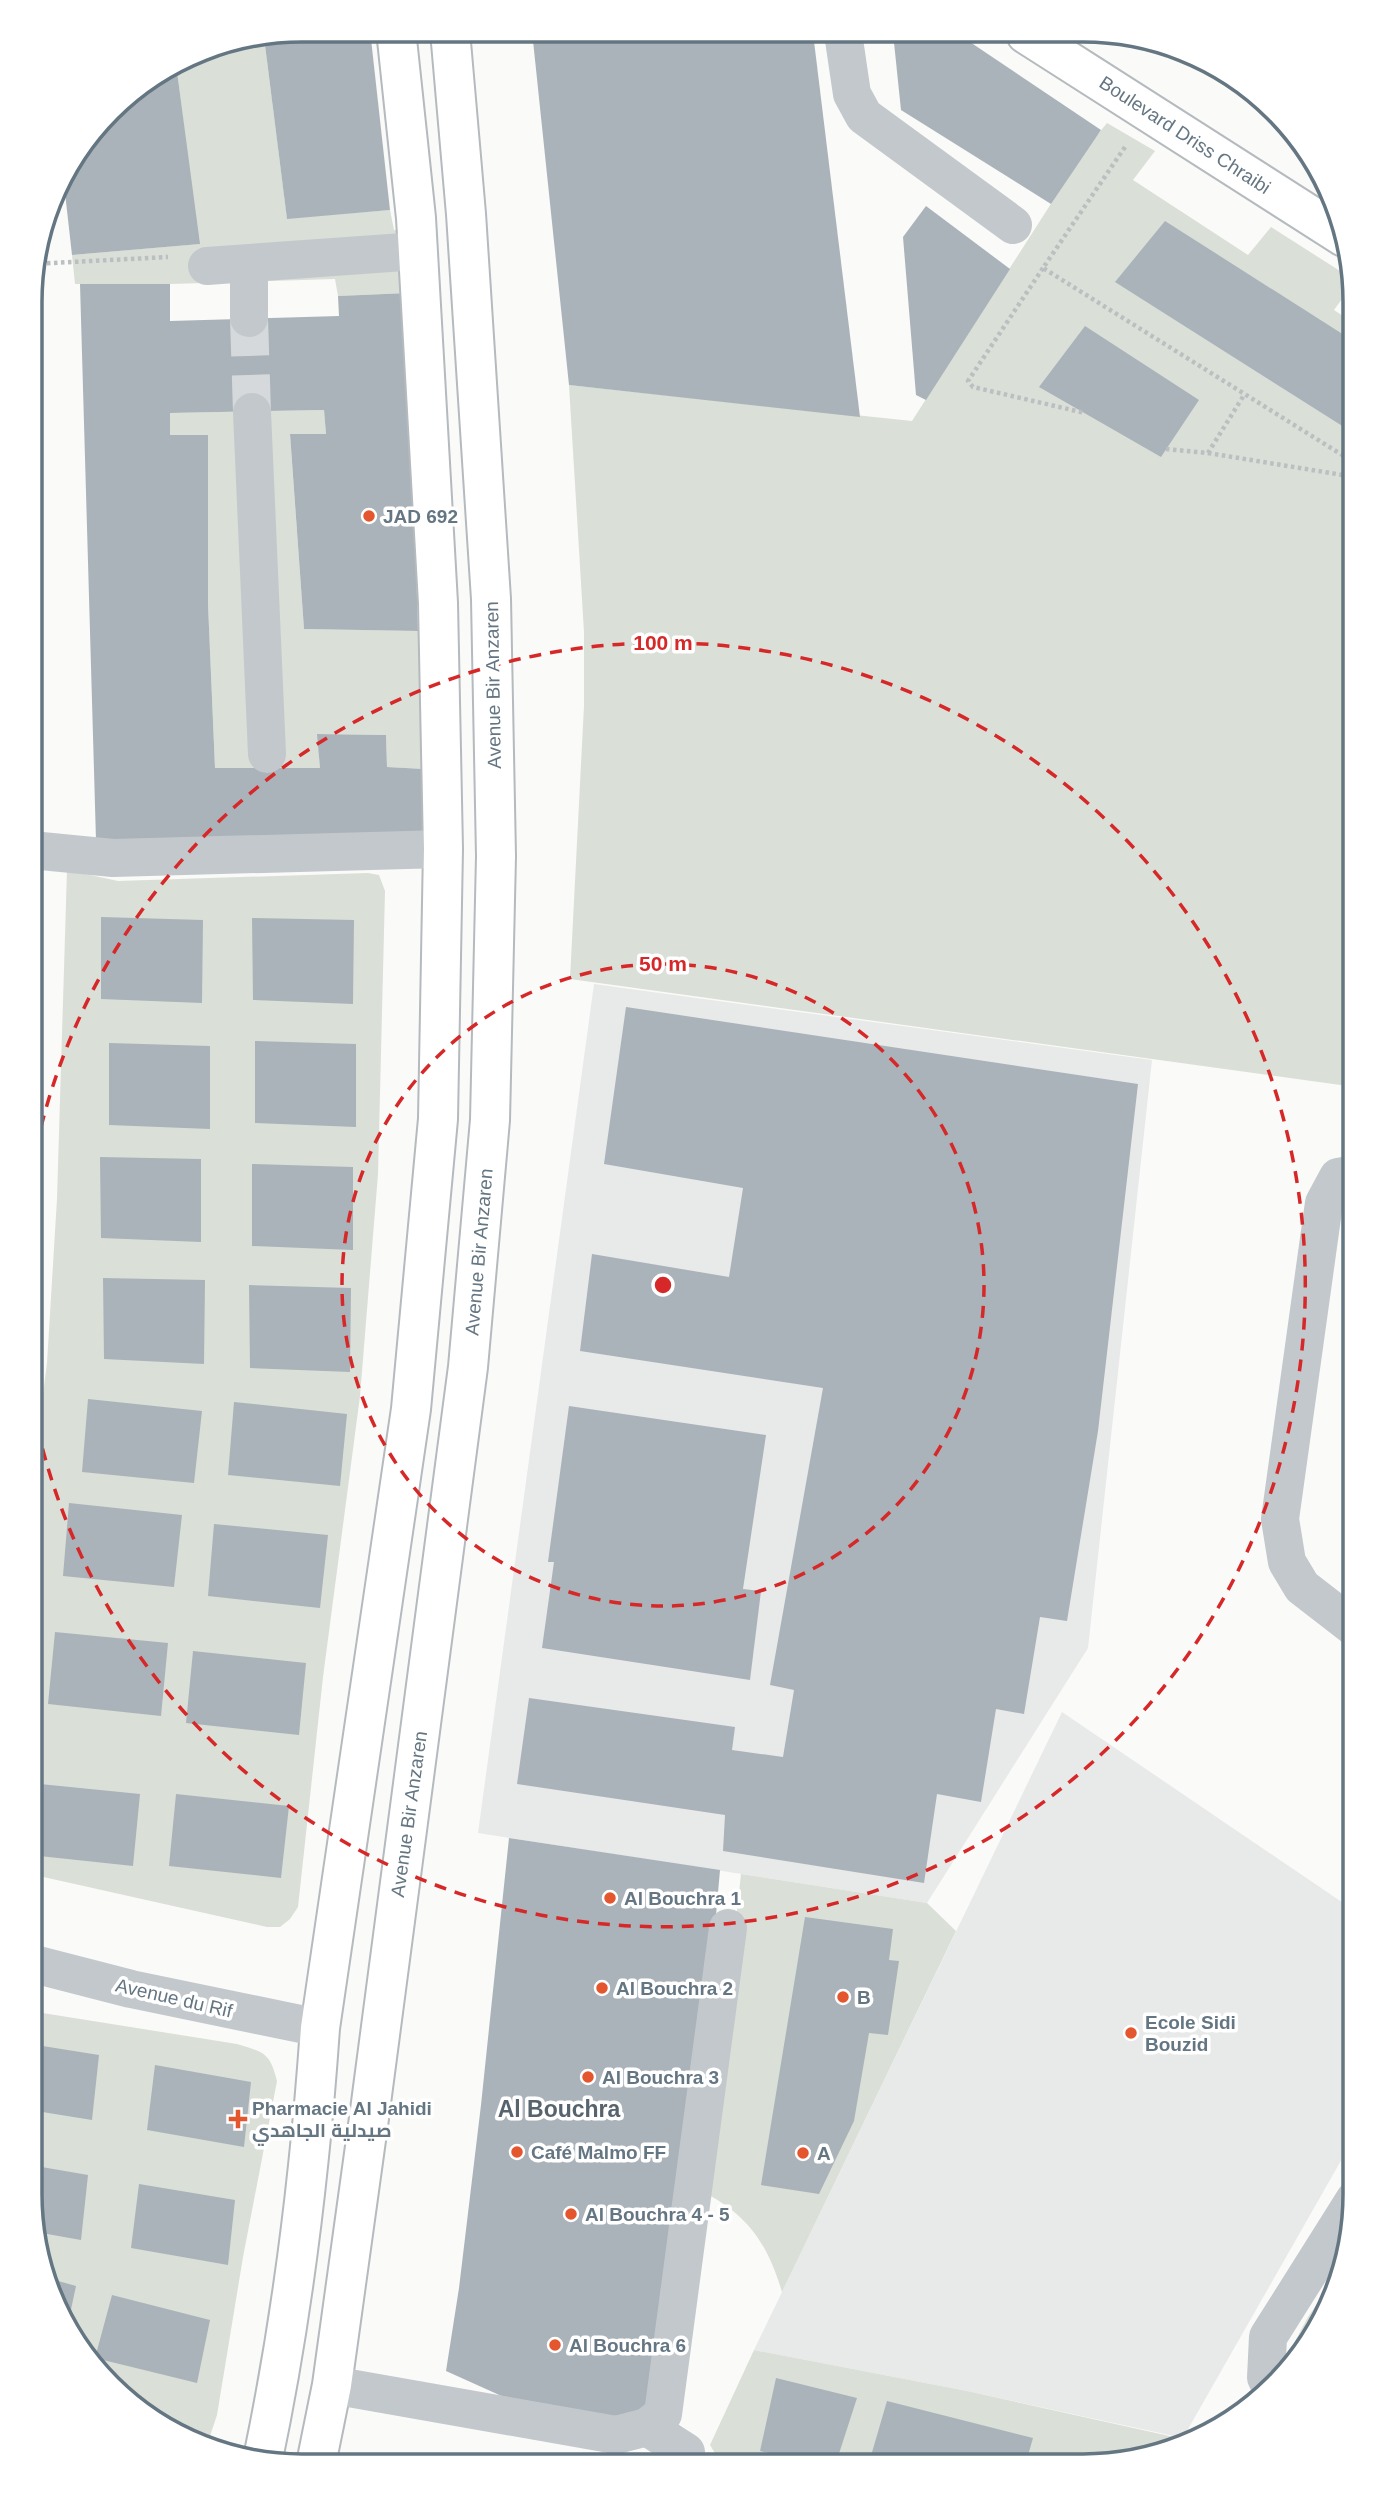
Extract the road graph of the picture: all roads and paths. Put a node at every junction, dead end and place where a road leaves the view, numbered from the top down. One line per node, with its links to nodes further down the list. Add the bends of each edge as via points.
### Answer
1 (398, 42): 8 (main road)
2 (451, 42): 30 (main road, Avenue Bir Anzaren, via 491,600 496,856 490,1120 468,1367)
3 (844, 42): 6 (street, via 852,93 864,116)
4 (1039, 42): 5 (main road, Boulevard Driss Chraibi)
5 (1149, 111): 7 (main road, Boulevard Driss Chraibi); 11 (path)
6 (1013, 225)
7 (1332, 229)
8 (418, 251): 10 (street); 21 (main road, via 438,603)
9 (45, 263): 10 (path, via 214,254)
10 (226, 265): 12 (street)
11 (1043, 268): 13 (path); 15 (path, via 968,381 973,387)
12 (248, 318)
13 (1244, 394): 17 (path); 18 (path)
14 (252, 412): 20 (street)
15 (1085, 413)
16 (1166, 449): 17 (path)
17 (1208, 453): 19 (path)
18 (1343, 456)
19 (1343, 475)
20 (267, 754)
21 (443, 849): 22 (street, via 113,858); 27 (main road, via 438,1119 421,1315)
22 (42, 851)
23 (1343, 1176): 24 (street, via 1338,1177 1324,1203 1280,1519 1287,1562 1302,1587)
24 (1343, 1619)
25 (728, 1928): 31 (street, via 663,2414)
26 (42, 1966): 27 (street, Avenue du Rif)
27 (320, 2028): 32 (main road, via 314,2115 278,2385)
28 (1341, 2221): 29 (street, via 1268,2337)
29 (1266, 2379)
30 (332, 2385): 31 (street, via 616,2435); 34 (main road, Avenue Bir Anzaren)
31 (648, 2427): 33 (street)
32 (264, 2451)
33 (686, 2452)
34 (318, 2454)

